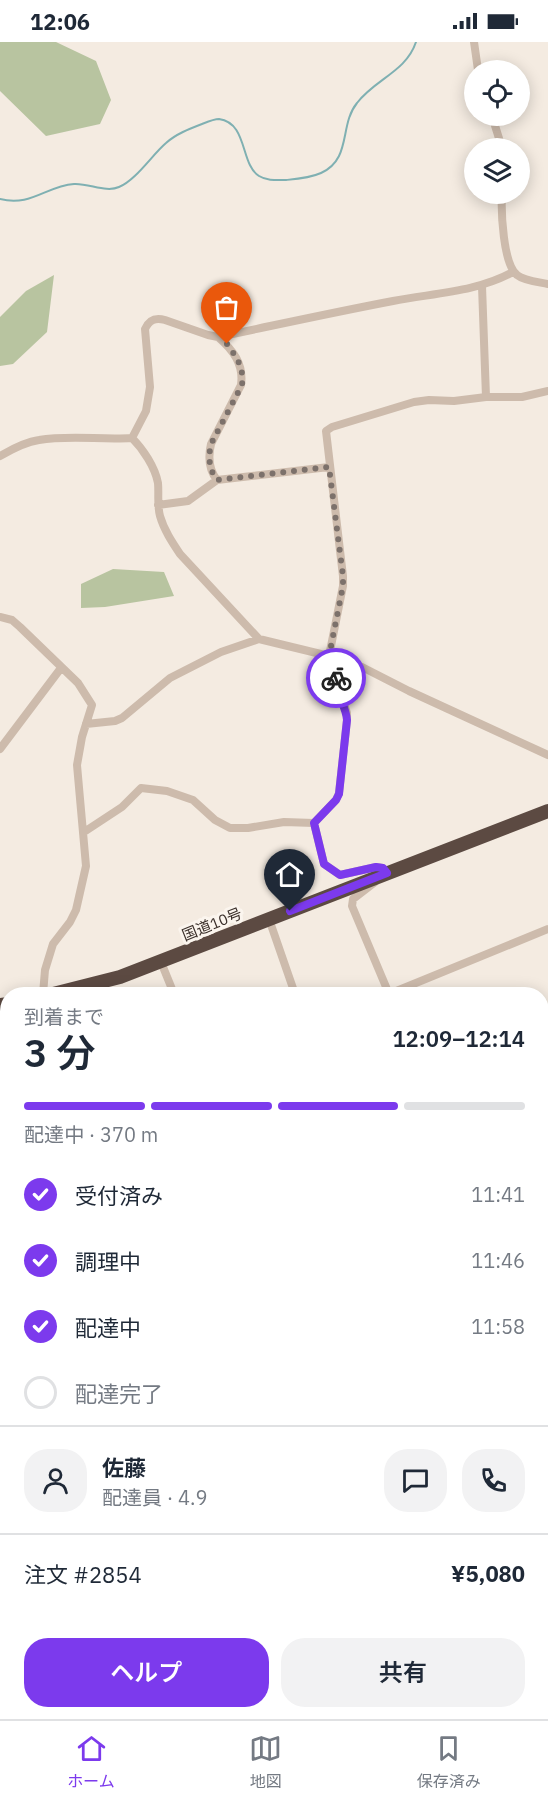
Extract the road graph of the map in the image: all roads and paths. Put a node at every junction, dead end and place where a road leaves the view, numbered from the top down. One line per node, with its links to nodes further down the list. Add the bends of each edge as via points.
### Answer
1 (474, 42): 2 (street)
2 (477, 60)
3 (502, 204): 4 (street, via 503,236)
4 (513, 272): 5 (street, via 523,279); 6 (street)
5 (548, 284)
6 (482, 286): 7 (street); 9 (street)
7 (218, 337): 10 (street, via 158,318 147,324 150,387 146,411); 13 (street, via 242,366 243,377 211,444 211,470)
8 (548, 391): 9 (street, via 522,397)
9 (486, 397): 12 (street, via 414,402 332,427 326,431)
10 (132, 438): 11 (street, via 38,440); 14 (street, via 153,469 158,483)
11 (0, 456)
12 (329, 467): 13 (street); 17 (street, via 343,586)
13 (217, 480): 14 (street, via 188,501)
14 (158, 505): 16 (street, via 164,527 180,554)
15 (0, 617): 19 (street, via 12,620)
16 (259, 639): 17 (street); 20 (street, via 221,652 170,678 122,718)
17 (329, 656): 18 (street)
18 (342, 660): 22 (street); 24 (street, via 336,683 347,713 341,787 336,800)
19 (62, 668): 20 (street, via 91,702); 21 (street)
20 (86, 724): 25 (street, via 77,765)
21 (0, 749)
22 (548, 755)
23 (548, 811): 26 (highway, 国道10号)
24 (314, 823): 25 (street, via 230,828 193,801 167,791 141,788 122,807); 26 (street, via 324,864 340,875 376,867 383,868)
25 (84, 832): 30 (street, via 86,866 76,910 53,944)
26 (382, 875): 27 (highway, 国道10号); 34 (street, via 353,899 352,906)
27 (269, 920): 29 (highway, 国道10号); 33 (street)
28 (548, 929): 35 (street)
29 (160, 962): 31 (highway, 国道10号); 32 (street)
30 (44, 987)
31 (83, 987)
32 (171, 987)
33 (293, 987)
34 (386, 987)
35 (406, 987)

